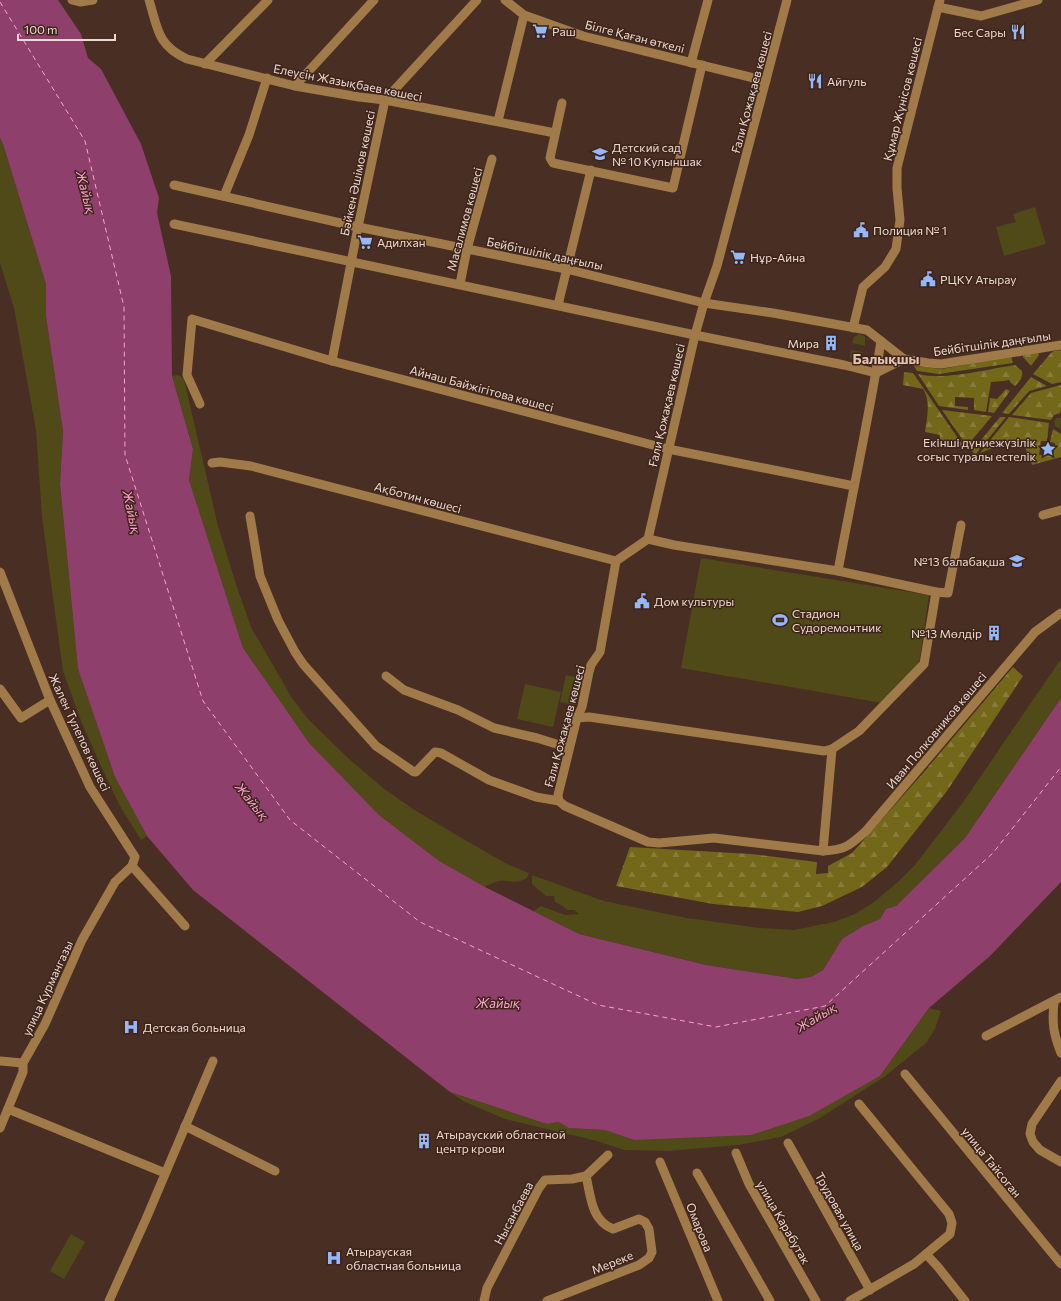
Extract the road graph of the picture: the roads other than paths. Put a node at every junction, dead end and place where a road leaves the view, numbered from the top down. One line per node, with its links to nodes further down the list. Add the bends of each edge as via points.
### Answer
1 (72, 0): 2 (street)
2 (93, 0)
3 (149, 0): 14 (street, Елеусін Жазықбаев көшесі, via 164,43 179,55)
4 (268, 0): 14 (street)
5 (374, 0): 18 (street)
6 (477, 0): 19 (street, Бәйкен Әшімов көшесі)
7 (504, 0): 12 (street, Білге Қаған өткелі)
8 (708, 0): 13 (street)
9 (788, 0): 17 (street, Ғали Қожақаев көшесі)
10 (1038, 0): 11 (street, via 981,16)
11 (939, 4): 35 (street, Құмар Жүнісов көшесі, via 898,168 900,220 896,249 885,267 863,287)
12 (524, 15): 13 (street, Білге Қаған өткелі, via 583,36); 21 (street)
13 (691, 63): 15 (street, Білге Қаған өткелі)
14 (205, 64): 16 (street, Елеусін Жазықбаев көшесі)
15 (702, 65): 17 (street, Білге Қаған өткелі); 24 (street, via 673,188)
16 (266, 78): 18 (street, Елеусін Жазықбаев көшесі); 26 (street, via 249,135)
17 (766, 81): 33 (street, Ғали Қожақаев көшесі, via 717,266)
18 (295, 86): 19 (street, Елеусін Жазықбаев көшесі)
19 (385, 100): 21 (street, Елеусін Жазықбаев көшесі); 28 (street, Бәйкен Әшімов көшесі)
20 (562, 103): 22 (street)
21 (498, 121): 22 (street, Елеусін Жазықбаев көшесі)
22 (555, 133): 24 (street, via 551,161)
23 (492, 159): 29 (street, Масалимов көшесі)
24 (591, 170): 31 (street)
25 (174, 185): 26 (street, Бейбітшілік даңғылы)
26 (224, 196): 28 (street, Бейбітшілік даңғылы)
27 (174, 224): 30 (street)
28 (358, 227): 29 (street, Бейбітшілік даңғылы); 30 (street, Бәйкен Әшімов көшесі)
29 (467, 249): 31 (street, Бейбітшілік даңғылы); 32 (street, Масалимов көшесі)
30 (352, 261): 32 (street); 40 (street, Бәйкен Әшімов көшесі)
31 (566, 269): 33 (street, Бейбітшілік даңғылы); 34 (street)
32 (460, 284): 34 (street)
33 (704, 303): 35 (street, Бейбітшілік даңғылы); 36 (street, Ғали Қожақаев көшесі)
34 (558, 305): 36 (street)
35 (853, 328): 37 (street, Бейбітшілік даңғылы, via 867,330)
36 (695, 334): 41 (street, via 844,364); 43 (street, Ғали Қожақаев көшесі)
37 (881, 341): 39 (street, Бейбітшілік даңғылы); 41 (street)
38 (1061, 345): 39 (street, Бейбітшілік даңғылы, via 941,364)
39 (904, 359): 41 (street)
40 (332, 361): 42 (street, Айнаш Байжігітова көшесі, via 192,319 187,375); 43 (street, Айнаш Байжігітова көшесі)
41 (876, 373): 45 (street)
42 (200, 404)
43 (668, 449): 45 (street, Айнаш Байжігітова көшесі); 50 (street, Ғали Қожақаев көшесі)
44 (212, 463): 51 (street, Ақботин көшесі, via 251,466)
45 (854, 486): 52 (street)
46 (1061, 510): 47 (street)
47 (1043, 515)
48 (250, 516): 62 (street, via 260,576 294,652 376,746 414,772 435,752 441,753 489,780 536,797)
49 (961, 525): 54 (street, via 948,593)
50 (648, 539): 51 (street); 52 (street, via 674,546)
51 (616, 561): 59 (street, Ғали Қожақаев көшесі, via 600,652 591,665 582,707)
52 (838, 571): 54 (street)
53 (0, 572): 58 (street, Жален Тулепов көшесі)
54 (936, 592): 61 (street, via 924,664 859,731)
55 (1061, 612): 63 (street, Иван Полковников көшесі, via 1036,632 866,830 848,846 836,851)
56 (386, 676): 60 (street, via 404,690 458,710 494,728)
57 (0, 689): 58 (street, via 21,718)
58 (50, 700): 64 (street, Жален Тулепов көшесі, via 90,787 135,857)
59 (576, 718): 60 (street, Ғали Қожақаев көшесі); 61 (street, via 589,717 824,751)
60 (569, 748): 62 (street, Ғали Қожақаев көшесі, via 558,795)
61 (832, 749): 63 (street)
62 (559, 801): 63 (street, Иван Полковников көшесі, via 564,806 648,842 714,838)
63 (823, 851)
64 (132, 866): 65 (street); 71 (street, улица Курмангазы, via 115,882 82,940 45,1024)
65 (185, 926)
66 (1057, 999): 67 (street); 68 (street, via 1052,1020 1054,1036)
67 (986, 1036)
68 (1061, 1053)
69 (0, 1061): 71 (street)
70 (213, 1061): 76 (street)
71 (24, 1063): 75 (street, улица Курмангазы)
72 (905, 1074): 88 (street, улица Тайсоган)
73 (1061, 1081): 82 (street, via 1032,1124 1030,1134 1040,1150)
74 (859, 1104): 87 (street, via 948,1214 952,1224 950,1234)
75 (8, 1110): 77 (street, улица Курмангазы); 84 (street)
76 (185, 1126): 83 (street); 84 (street)
77 (0, 1128)
78 (788, 1143): 89 (street, Трудовая улица)
79 (736, 1153): 95 (street, улица Карабутак, via 749,1184)
80 (608, 1155): 86 (street)
81 (660, 1162): 93 (street, Омарова)
82 (1061, 1162)
83 (275, 1170)
84 (165, 1173): 90 (street)
85 (697, 1173): 94 (street, Омарова)
86 (586, 1176): 91 (street, Нысанбаева, via 545,1180 487,1288); 92 (street, Мереке, via 594,1213 605,1226 613,1229 639,1219 645,1222 649,1229 652,1252 639,1265)
87 (926, 1254): 89 (street); 97 (street)
88 (1061, 1264)
89 (870, 1290): 96 (street)
90 (109, 1301)
91 (484, 1301)
92 (547, 1301)
93 (718, 1301)
94 (770, 1301)
95 (816, 1301)
96 (850, 1301)
97 (965, 1301)

